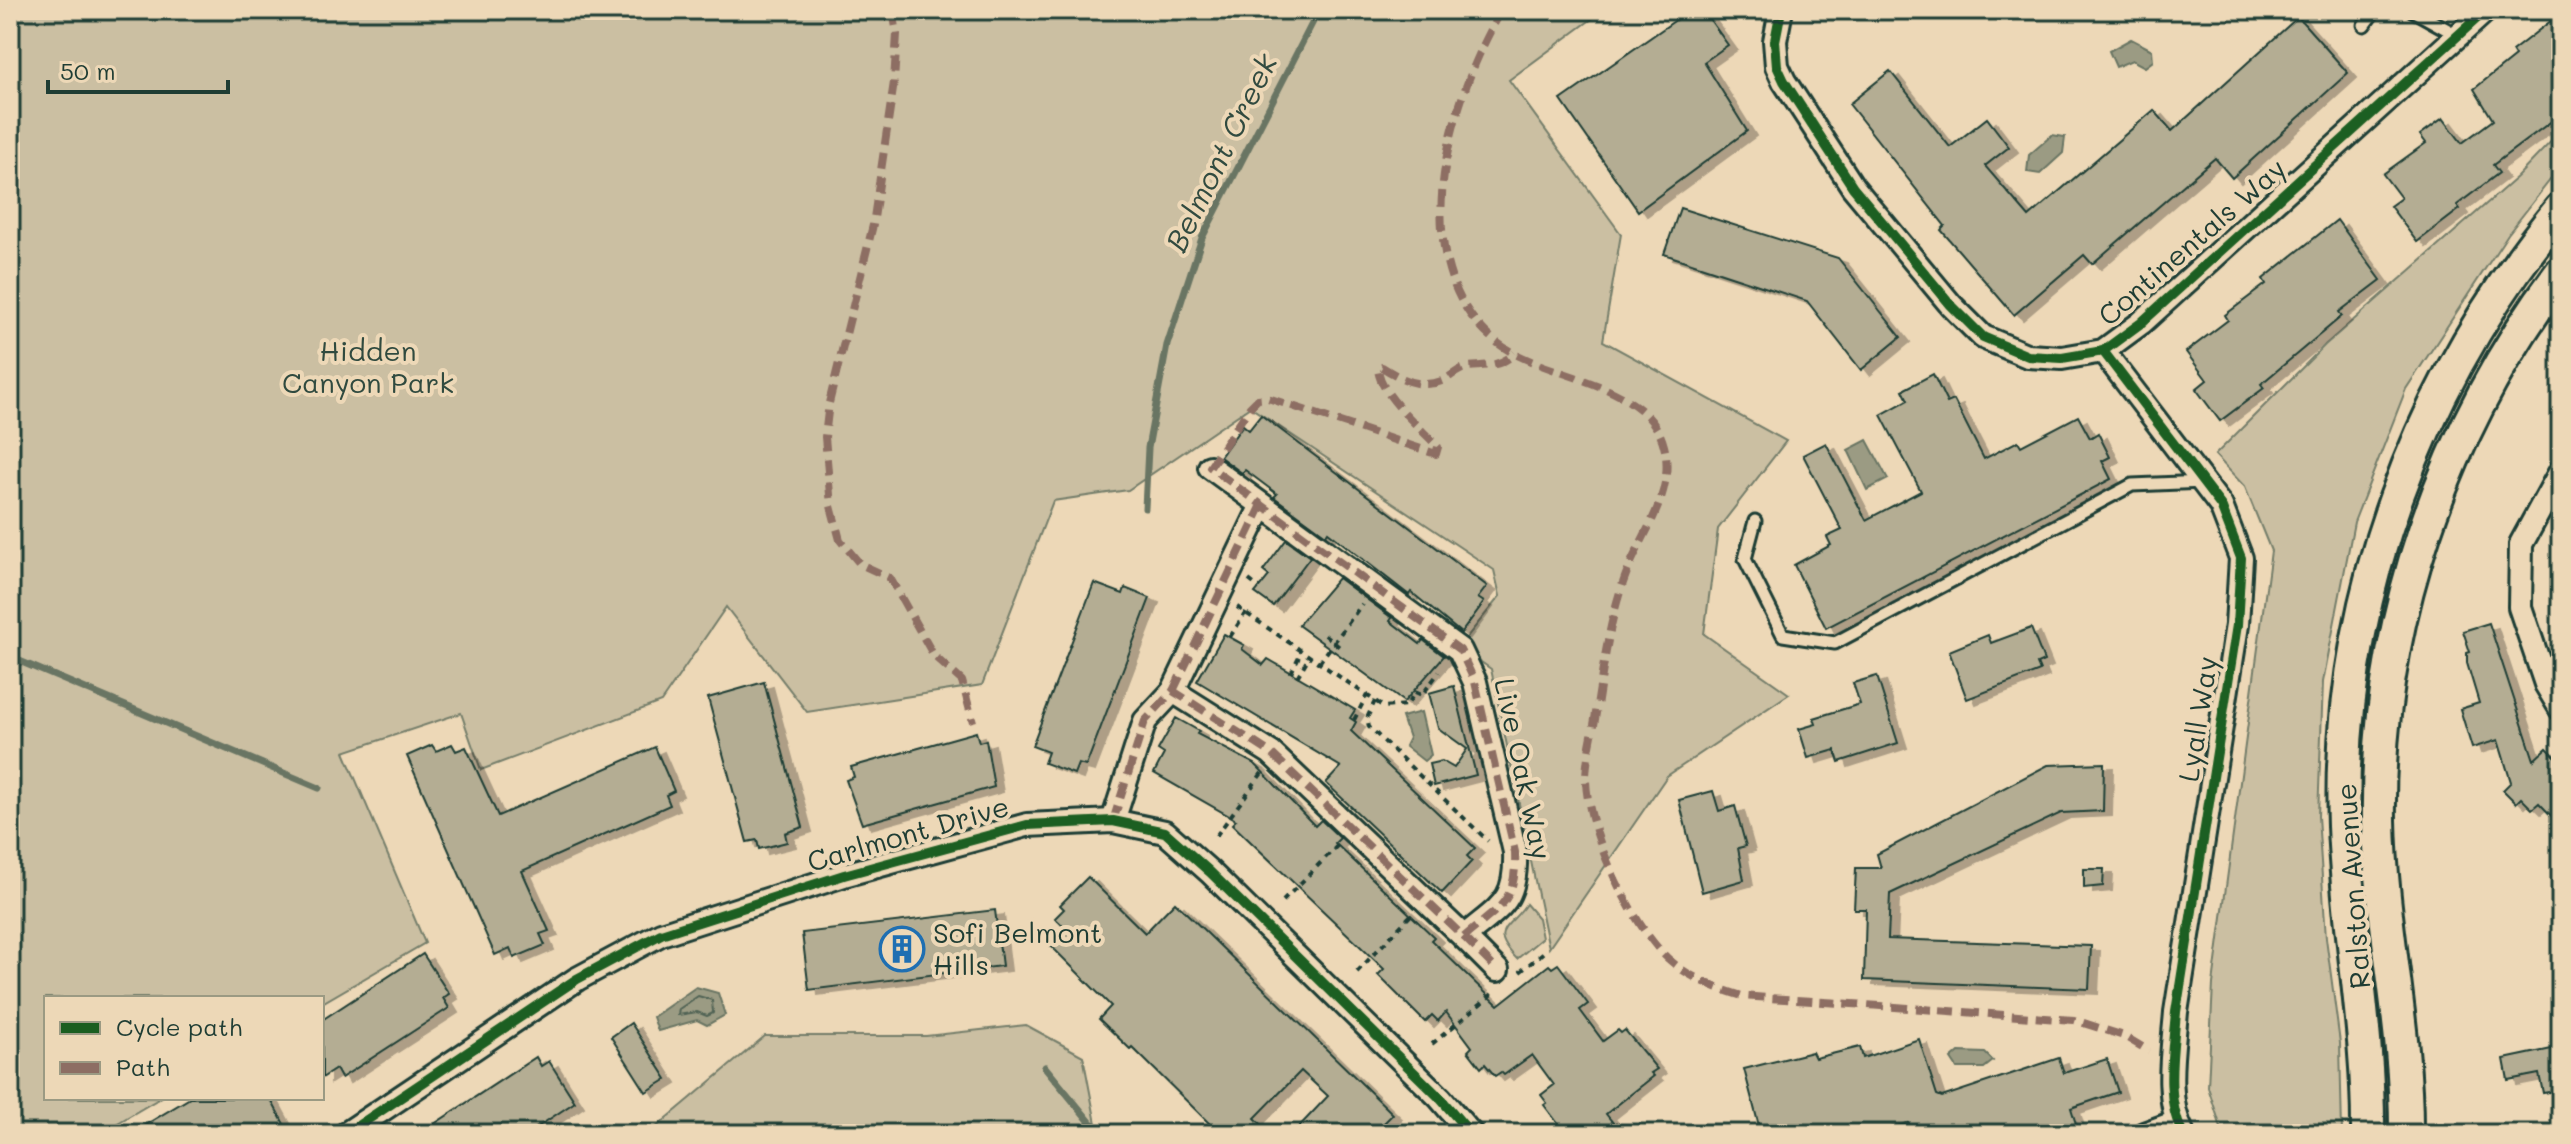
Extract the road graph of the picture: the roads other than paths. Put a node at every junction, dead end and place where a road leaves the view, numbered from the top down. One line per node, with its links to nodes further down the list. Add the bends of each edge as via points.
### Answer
1 (1781, 10): 9 (street, Continentals Way, via 1775,41 1784,81 1853,187 1951,305 1983,337 2028,356 2062,358)
2 (2375, 10): 5 (lane)
3 (2412, 10): 6 (lane)
4 (2486, 10): 6 (street, Continentals Way)
5 (2364, 25)
6 (2457, 35): 9 (street, Continentals Way, via 2180,288)
7 (2561, 209): 24 (main road, Ralston Avenue, via 2499,292 2435,402 2386,525 2358,640 2344,822 2363,1013)
8 (2561, 273): 25 (main road, Ralston Avenue, via 2496,369 2448,468 2421,540 2393,653 2379,821 2404,1061)
9 (2103, 351): 12 (street, Lyall Way)
10 (1210, 467): 13 (street, Live Oak Way)
11 (2561, 471): 16 (street, via 2521,544 2520,607 2546,684)
12 (2205, 482): 14 (lane, via 2132,485 1835,643 1783,635 1745,559); 20 (street, Lyall Way, via 2234,535 2242,584 2176,1012 2171,1076)
13 (1261, 507): 15 (street); 18 (street, Live Oak Way, via 1460,650 1472,672 1515,852 1516,879 1505,902)
14 (1755, 521)
15 (1173, 691): 17 (street, via 1145,721); 18 (street, via 1271,753)
16 (2561, 709)
17 (1113, 821): 21 (street, Carlmont Drive, via 1027,825 844,875 661,934 577,979); 22 (street, Carlmont Drive, via 1165,832)
18 (1464, 937): 19 (street)
19 (1503, 979)
20 (2180, 1128): 23 (street)
21 (346, 1134)
22 (1471, 1134)
23 (2144, 1134)
24 (2368, 1134)
25 (2406, 1134)

